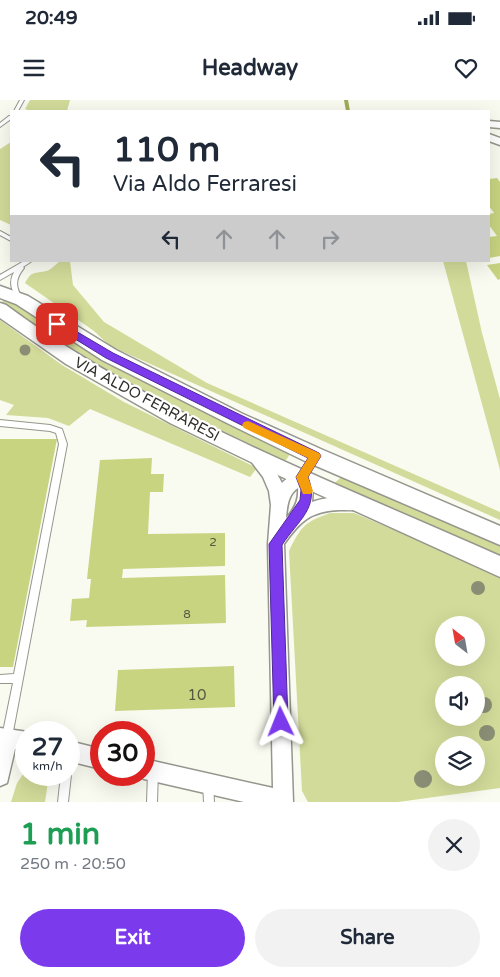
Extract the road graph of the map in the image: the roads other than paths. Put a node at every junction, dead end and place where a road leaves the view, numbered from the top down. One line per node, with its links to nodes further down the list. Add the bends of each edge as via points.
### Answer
1 (28, 262): 2 (lane)
2 (21, 268): 3 (lane); 5 (lane, via 14,276 13,285)
3 (0, 278)
4 (0, 292): 5 (main road, VIA ALDO FERRARESI)
5 (22, 300): 9 (main road, VIA ALDO FERRARESI, via 109,355)
6 (0, 309): 8 (main road, VIA ALDO FERRARESI, via 29,332 114,383)
7 (1, 422): 18 (lane, via 50,428 59,432 63,444)
8 (255, 456): 10 (main road, VIA ALDO FERRARESI); 12 (street, via 275,484)
9 (315, 456): 10 (main road); 14 (main road, VIA ALDO FERRARESI)
10 (302, 477): 11 (main road, VIA ALDO FERRARESI); 12 (street, via 288,486); 13 (street, via 307,490)
11 (361, 504): 13 (street, via 333,503); 16 (main road, VIA ALDO FERRARESI)
12 (280, 505): 15 (street)
13 (299, 514): 15 (street)
14 (500, 536)
15 (276, 544): 27 (street)
16 (500, 567)
17 (0, 678): 18 (lane)
18 (18, 678): 19 (lane)
19 (4, 737): 21 (street)
20 (155, 773): 24 (street)
21 (0, 776)
22 (65, 786): 25 (lane)
23 (150, 786): 26 (lane)
24 (209, 793): 27 (street)
25 (63, 802)
26 (152, 802)
27 (283, 802)

